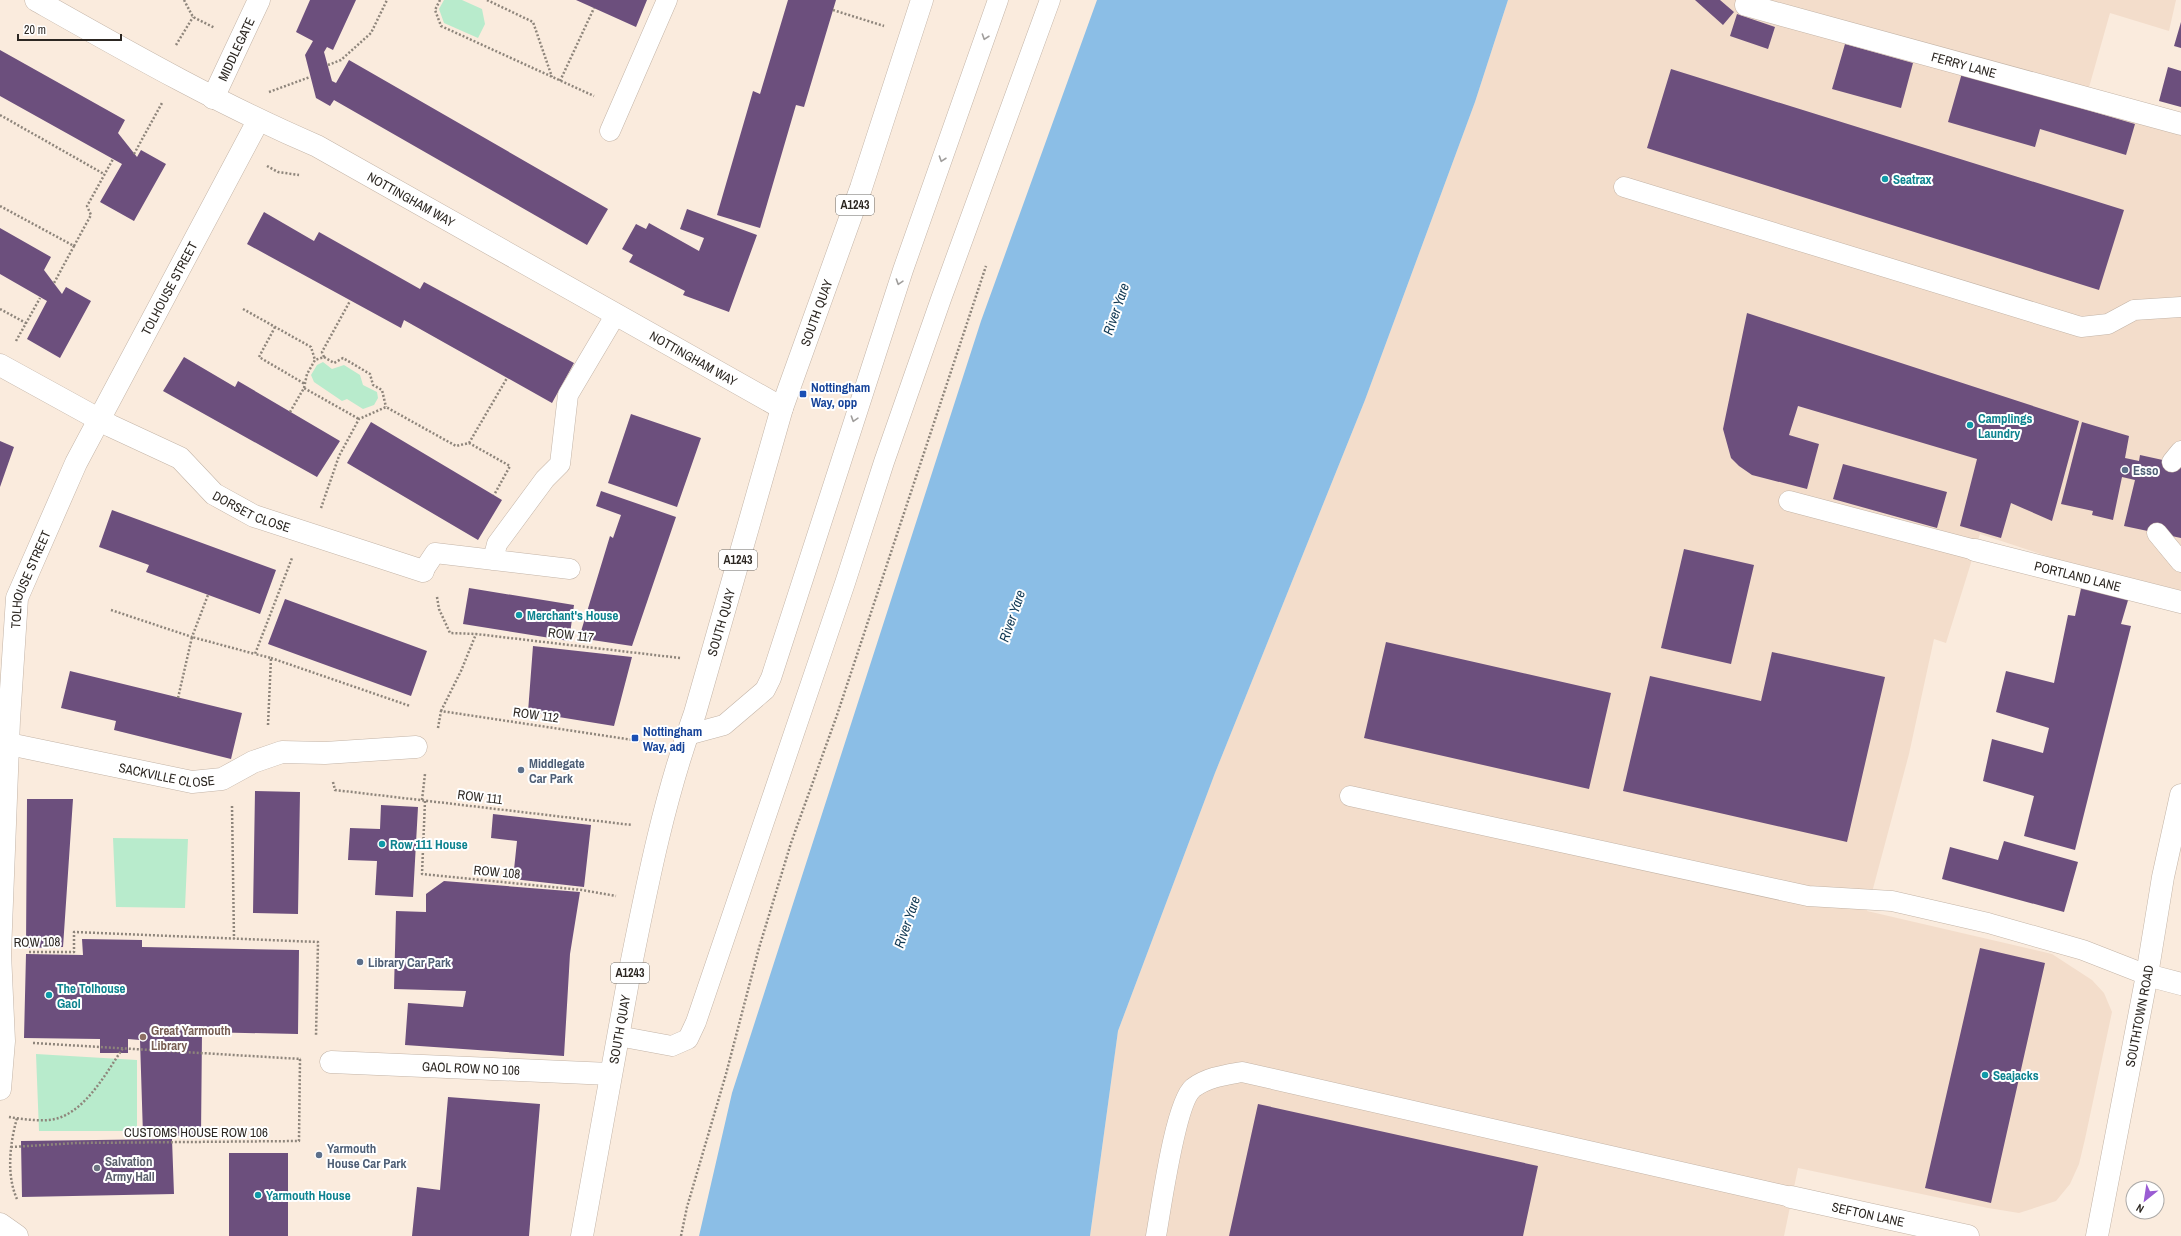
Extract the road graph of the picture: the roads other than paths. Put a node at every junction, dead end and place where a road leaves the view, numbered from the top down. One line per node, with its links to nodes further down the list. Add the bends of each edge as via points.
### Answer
1 (36, 0): 8 (street, NOTTINGHAM WAY)
2 (259, 0): 8 (street, MIDDLEGATE)
3 (667, 0): 11 (lane)
4 (922, 0): 16 (street, SOUTH QUAY / A1243, via 861,188)
5 (998, 0): 27 (lane, one-way to 27, via 903,270 771,678 765,690 724,725)
6 (1050, 0): 35 (lane, via 897,425 696,1022 688,1039 672,1046)
7 (1746, 5): 10 (street, FERRY LANE)
8 (213, 98): 9 (street, NOTTINGHAM WAY)
9 (258, 121): 14 (street, NOTTINGHAM WAY, via 316,146); 17 (street, TOLHOUSE STREET)
10 (2181, 124)
11 (610, 130)
12 (1624, 187): 13 (lane, via 2081,327 2108,324 2134,310)
13 (2181, 307)
14 (616, 314): 16 (street, NOTTINGHAM WAY); 21 (lane, via 568,394 560,464 545,479 496,544)
15 (1, 365): 17 (street, DORSET CLOSE)
16 (782, 408): 27 (street, SOUTH QUAY / A1243)
17 (98, 419): 24 (street, DORSET CLOSE, via 180,458 214,494 254,516); 26 (street, TOLHOUSE STREET, via 17,598)
18 (1789, 501): 20 (lane)
19 (2157, 533): 22 (lane)
20 (1975, 550): 25 (street, PORTLAND LANE)
21 (493, 560): 23 (lane); 24 (lane, via 435,553)
22 (2181, 562)
23 (570, 569)
24 (423, 571)
25 (2181, 602)
26 (4, 720): 28 (street, TOLHOUSE STREET)
27 (685, 741): 35 (street, SOUTH QUAY / A1243, via 660,829)
28 (9, 744): 29 (street, SACKVILLE CLOSE, via 192,782 222,779 253,762 282,752 325,753); 32 (street, TOLHOUSE STREET)
29 (416, 747)
30 (2181, 795): 33 (street, SOUTHTOWN ROAD, via 2163,877)
31 (1350, 796): 33 (lane, via 1808,896 1892,901 1988,923 2083,950)
32 (0, 953): 38 (street, TOLHOUSE STREET, via 4,1042)
33 (2147, 975): 34 (street); 43 (street, SOUTHTOWN ROAD)
34 (2181, 984)
35 (618, 1036): 37 (street, SOUTH QUAY / A1243)
36 (323, 1061): 37 (street, GAOL ROW NO 106)
37 (610, 1074): 40 (street, SOUTH QUAY / A1243)
38 (0, 1089)
39 (1791, 1197): 41 (lane, via 1242,1072 1212,1077 1192,1089 1176,1125); 42 (street, SEFTON LANE)
40 (582, 1236)
41 (1156, 1236)
42 (1968, 1236)
43 (2097, 1236)

